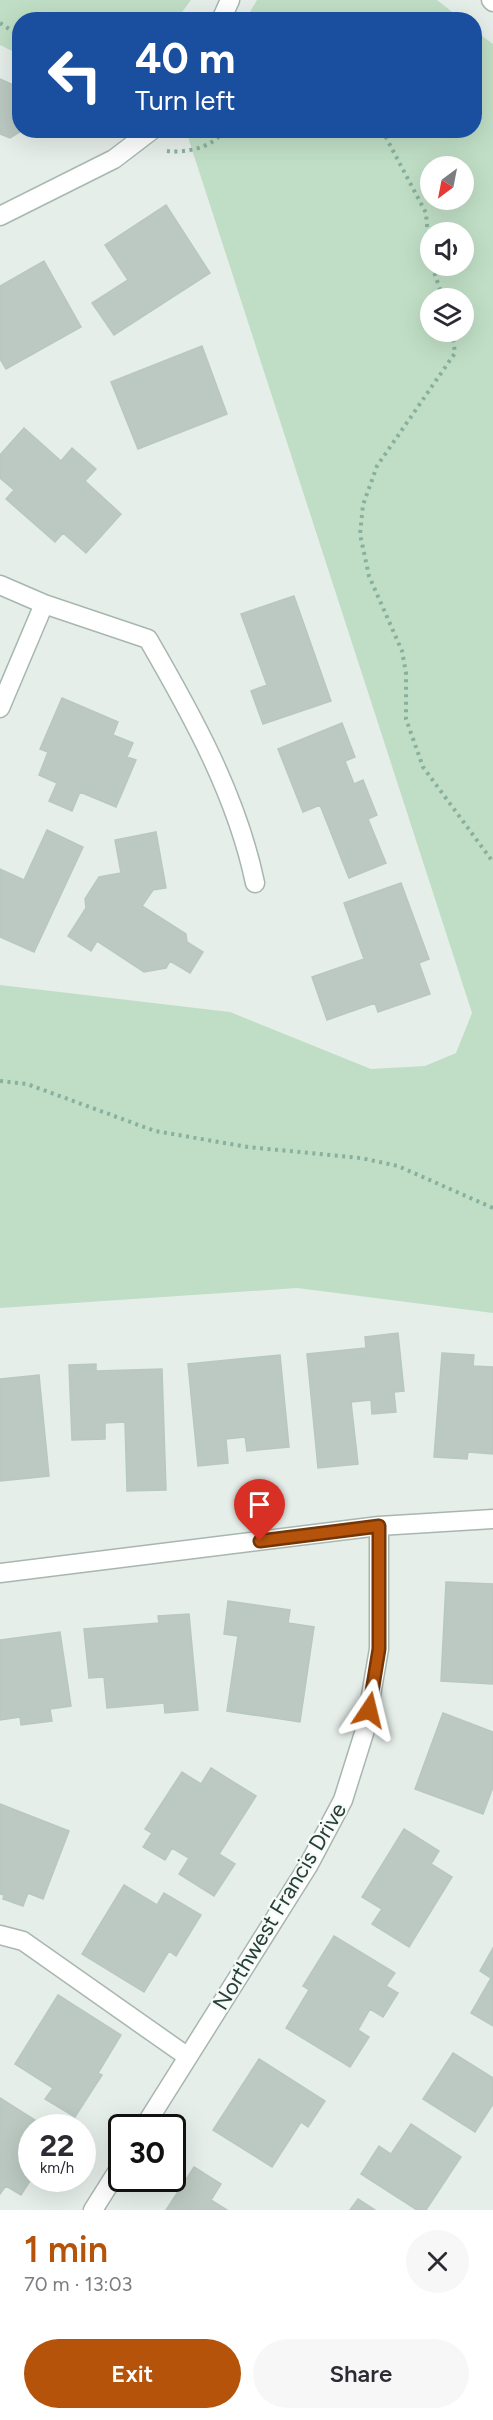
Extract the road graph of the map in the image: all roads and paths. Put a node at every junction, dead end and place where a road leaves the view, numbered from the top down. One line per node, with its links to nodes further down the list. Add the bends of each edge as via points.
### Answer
1 (142, 138): 3 (street, via 114,159)
2 (386, 138): 4 (path, via 426,213)
3 (0, 216)
4 (427, 222)
5 (453, 342): 9 (path, via 455,353 377,466 363,505 360,534 369,576 402,651 406,719 423,766)
6 (0, 585): 7 (street)
7 (44, 604): 8 (street); 10 (street, via 148,639 188,708 246,840)
8 (0, 708)
9 (493, 862)
10 (255, 883)
11 (0, 1081): 12 (path, via 27,1084 155,1131 398,1166)
12 (493, 1208)
13 (493, 1520): 14 (street)
14 (379, 1526): 15 (street); 17 (street, Northwest Francis Drive, via 379,1649 365,1730 344,1800 308,1866)
15 (0, 1573)
16 (0, 1935): 17 (street, via 23,1941)
17 (188, 2057): 18 (street, Northwest Francis Drive)
18 (152, 2114)
19 (108, 2186): 20 (street)
20 (93, 2210)

